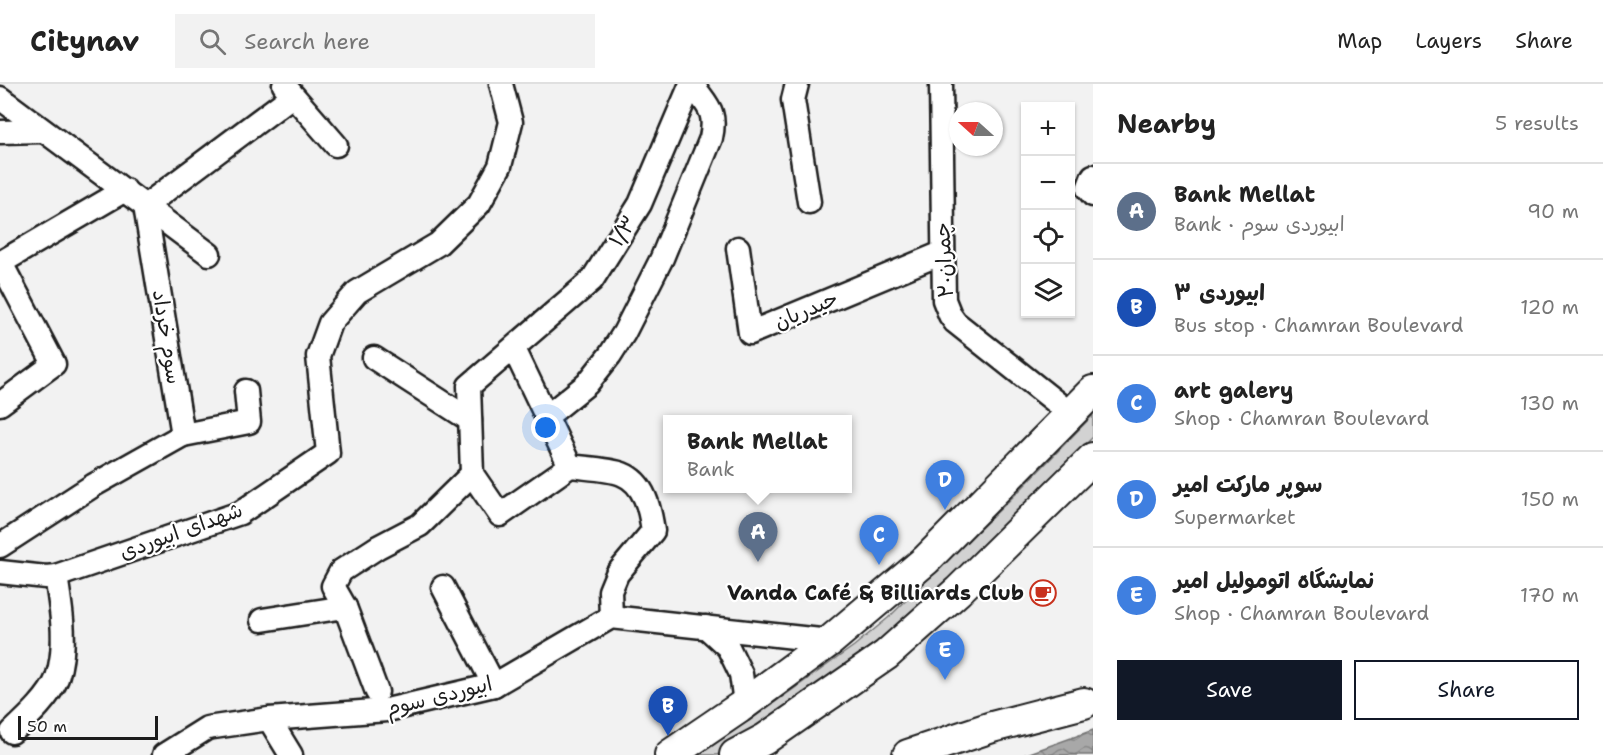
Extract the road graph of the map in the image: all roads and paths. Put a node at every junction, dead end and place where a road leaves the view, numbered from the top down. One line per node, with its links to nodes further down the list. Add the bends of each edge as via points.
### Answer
1 (501, 84): 31 (street, شهدای ابیوردی, via 511,122 500,166 479,204 438,244 357,292 330,323 318,357 328,453 240,513)
2 (691, 84): 17 (street, ۱/۳, via 640,204 592,280); 23 (street, via 713,114 714,124 668,246 610,355 587,384)
3 (797, 84): 11 (street, via 793,100)
4 (941, 84): 14 (street, چمران۲۰)
5 (287, 90): 9 (street); 12 (street)
6 (0, 98): 7 (street)
7 (42, 131): 8 (street); 10 (street)
8 (0, 132)
9 (336, 145)
10 (125, 190): 12 (street); 16 (street)
11 (809, 202)
12 (146, 207): 15 (street); 25 (street, سوم خرداد)
13 (738, 248): 14 (street, حیدریان, via 750,333)
14 (942, 253): 22 (street, چمران۲۰, via 944,300 955,322)
15 (209, 254)
16 (0, 263): 21 (street, via 54,364)
17 (514, 349): 23 (street); 24 (street, ۱/۳, via 469,386)
18 (374, 358): 24 (street)
19 (246, 391): 25 (street, via 249,422)
20 (1093, 392): 22 (main road)
21 (0, 404)
22 (1071, 414): 37 (main road, via 926,560)
23 (546, 417): 27 (street)
24 (470, 420): 28 (street)
25 (183, 435): 29 (street, via 94,485)
26 (1093, 458): 47 (main road, via 958,591 886,655 765,739)
27 (570, 466): 28 (street, via 500,515); 34 (street, via 623,474 640,489 650,508 653,531 617,574 610,591)
28 (472, 474): 33 (street, via 420,525 341,571 333,586)
29 (0, 546)
30 (0, 572): 31 (street, شهدای ابیوردی)
31 (56, 576): 43 (street, via 63,651 56,680 34,711)
32 (443, 587): 38 (street)
33 (345, 607): 35 (street); 39 (street)
34 (611, 617): 36 (street); 38 (street, ابیوردی سوم)
35 (262, 620)
36 (706, 627): 37 (street); 41 (street, via 728,647 741,674)
37 (830, 641): 41 (main road)
38 (494, 685): 42 (street, ابیوردی سوم, via 387,710)
39 (377, 692)
40 (1088, 702): 48 (main road, via 992,727); 49 (main road)
41 (745, 703): 46 (main road)
42 (269, 719): 44 (street, ابیوردی سوم, via 207,728); 45 (street)
43 (12, 732)
44 (164, 755)
45 (291, 755)
46 (670, 755)
47 (735, 755)
48 (908, 755)
49 (955, 755)

